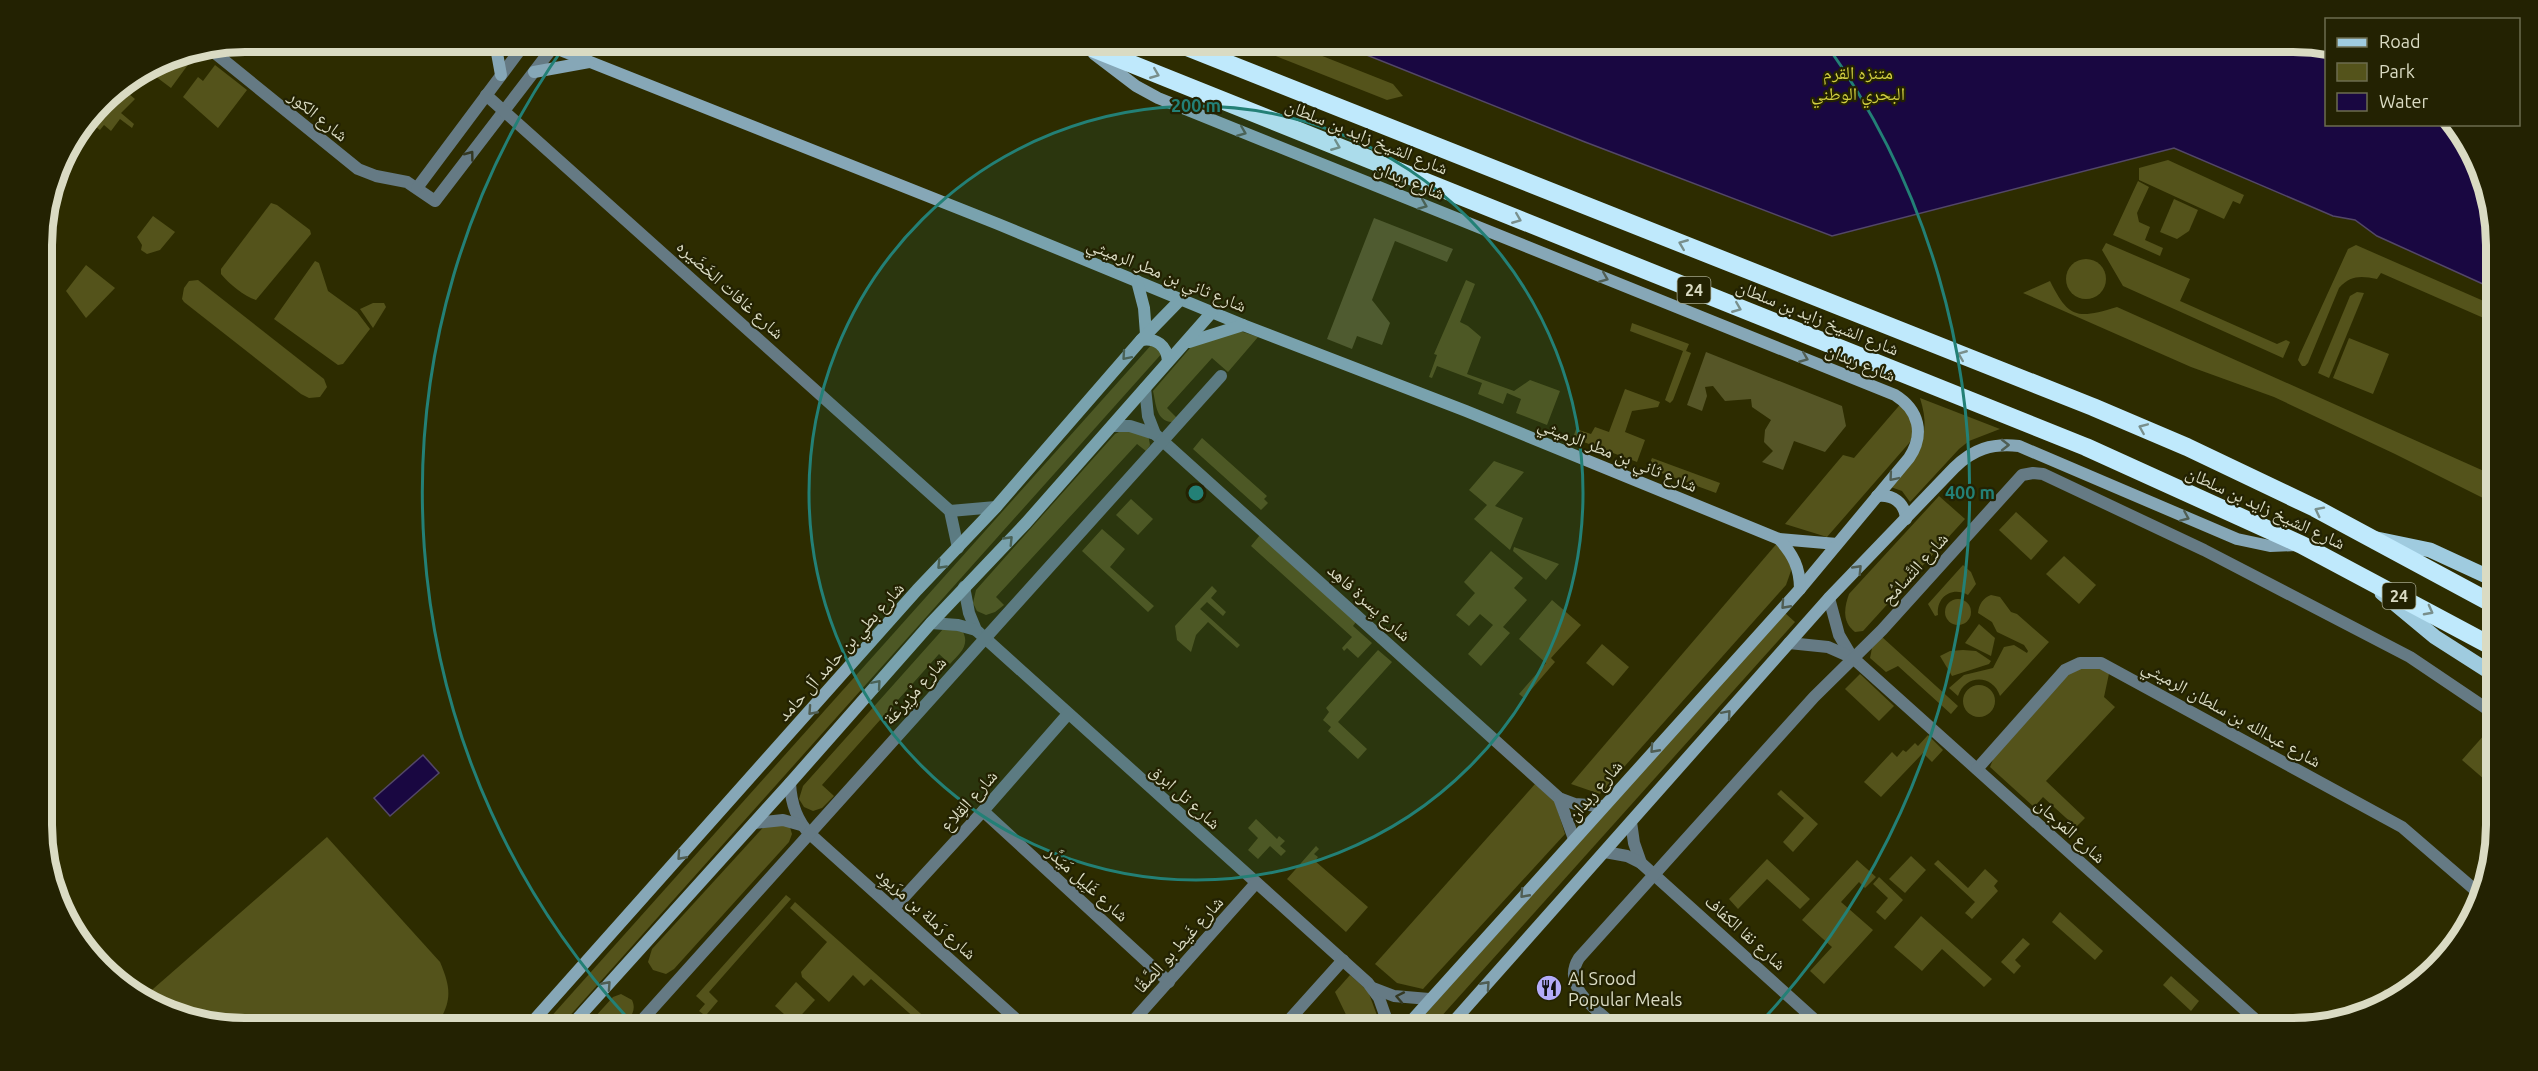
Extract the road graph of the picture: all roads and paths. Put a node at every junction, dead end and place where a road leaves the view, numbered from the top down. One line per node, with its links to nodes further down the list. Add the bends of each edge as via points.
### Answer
1 (497, 53): 11 (street)
2 (518, 53): 11 (street)
3 (549, 53): 10 (street, شارع الكور)
4 (567, 53): 9 (street, شارع ثاني بن مطر الرميثي)
5 (1092, 53): 26 (street, شارع ربدان, one-way to 26, via 1158,98 1895,395 1915,414 1918,441)
6 (1103, 53): 33 (highway, شارع الشيخ زايد بن سلطان / 24, one-way to 33, via 2085,447)
7 (1201, 53): 30 (highway, شارع الشيخ زايد بن سلطان / 24, one-way to 7, via 2187,447 2093,407)
8 (217, 55): 14 (street, شارع الكور, via 358,169)
9 (590, 62): 10 (street); 15 (street, شارع ثاني بن مطر الرميثي)
10 (534, 72): 13 (street, شارع الكور)
11 (501, 75): 12 (street)
12 (486, 95): 13 (street, شارع غافات الخَضَيره); 14 (street)
13 (505, 110): 14 (street, شارع الكور, one-way to 13, via 435,201); 28 (street, شارع غافات الخَضَيره)
14 (417, 188)
15 (1137, 281): 16 (street, شارع ثاني بن مطر الرميثي); 19 (street, via 1144,308)
16 (1181, 299): 17 (street, شارع ثاني بن مطر الرميثي); 19 (street, شارع بطي بن حامد آل حامد)
17 (1212, 312): 18 (street, شارع ثاني بن مطر الرميثي); 20 (street)
18 (1243, 325): 20 (street); 31 (street, شارع ثاني بن مطر الرميثي)
19 (1144, 337): 21 (street, via 1160,343); 27 (street, شارع بطي بن حامد آل حامد, one-way to 27)
20 (1185, 344): 21 (street)
21 (1168, 361): 23 (street)
22 (1221, 376): 25 (street, شارع مْزِيرْعَة)
23 (1145, 388): 24 (street); 25 (street, via 1148,416)
24 (1112, 426): 25 (street, شارع يِسرة فاهِد, via 1130,426); 37 (street, one-way to 24)
25 (1159, 437): 42 (street, شارع مْزِيرْعَة); 51 (street, شارع يِسرة فاهِد)
26 (1877, 496): 29 (street, via 1887,495 1899,502); 32 (street, شارع ربدان)
27 (996, 507): 28 (street); 34 (street, شارع بطي بن حامد آل حامد)
28 (950, 511): 34 (street)
29 (1906, 519): 33 (street, one-way to 33, via 1964,458 1976,450 2005,444 2033,451 2236,539 2270,546); 39 (street, one-way to 29)
30 (2371, 538): 35 (main road, via 2430,550); 40 (highway, شارع الشيخ زايد بن سلطان / 24)
31 (1779, 539): 32 (street, شارع ثاني بن مطر الرميثي); 38 (street, via 1797,567)
32 (1837, 544): 38 (street, شارع ربدان)
33 (2302, 545): 36 (highway, شارع الشيخ زايد بن سلطان / 24)
34 (958, 548): 68 (street, شارع بطي بن حامد آل حامد, one-way to 68)
35 (2486, 576)
36 (2369, 580): 43 (highway, شارع الشيخ زايد بن سلطان / 24, one-way to 43); 46 (main road, via 2418,624)
37 (964, 587): 41 (street); 42 (street, شارع تل ابرق)
38 (1800, 589): 52 (street, شارع ربدان, one-way to 52)
39 (1830, 598): 44 (street); 45 (street, شارع المَرجان, via 1839,635)
40 (2486, 600)
41 (930, 623): 42 (street, via 958,625); 50 (street, one-way to 41)
42 (980, 634): 48 (street, شارع تل ابرق); 56 (street, شارع مْزِيرْعَة)
43 (2486, 643)
44 (1789, 644): 45 (street, شارع المَرجان, via 1828,647); 54 (street, one-way to 44)
45 (1852, 658): 47 (street, شارع التَّسامُح, via 1882,630 2017,479 2038,473 2204,550 2410,657); 49 (street, شارع المَرجان); 60 (street, شارع التَّسامُح)
46 (2486, 670)
47 (2486, 708)
48 (1068, 714): 53 (street, شارع القِلاع); 61 (street, شارع تل ابرق)
49 (1977, 769): 62 (street, شارع عبدالله بن سلطان الرميثي, via 2065,670 2080,663 2101,663 2402,827); 79 (street, شارع المَرجان)
50 (790, 783): 55 (street); 56 (street, via 792,801)
51 (1559, 798): 52 (street, شارع يِسرة فاهِد); 57 (street, شارع يِسرة فاهِد)
52 (1602, 806): 57 (street, شارع ربدان)
53 (983, 811): 63 (street, شارع القِلاع); 65 (street, شارع غَلِيل مَيَدَّر)
54 (1631, 822): 58 (street); 59 (street)
55 (754, 823): 56 (street, via 783,820); 69 (street, one-way to 55)
56 (806, 830): 63 (street, شارع رَملة بن مرَيوِد); 70 (street, شارع مْزِيرْعَة)
57 (1574, 839): 67 (street, شارع ربدان, one-way to 67)
58 (1605, 852): 59 (street, شارع نقا الكفاف); 76 (street, one-way to 58)
59 (1641, 863): 60 (street, شارع نقا الكفاف)
60 (1653, 873): 77 (street, شارع التَّسامُح, via 1579,958 1573,971 1578,991); 78 (street, شارع نقا الكفاف)
61 (1256, 883): 64 (street, شارع تل ابرق); 65 (street, شارع غَيط بو الصَّقَّا)
62 (2474, 889)
63 (894, 908): 71 (street, شارع رَملة بن مرَيوِد)
64 (1343, 960): 66 (street, شارع تل ابرق); 73 (street)
65 (1169, 982): 72 (street, شارع غَيط بو الصَّقَّا)
66 (1373, 988): 67 (street, شارع تل ابرق, one-way to 66, via 1394,996); 74 (street, شارع تل ابرق)
67 (1429, 999): 75 (street, شارع ربدان)
68 (536, 1018)
69 (578, 1018)
70 (644, 1018)
71 (1015, 1018)
72 (1136, 1018)
73 (1291, 1018)
74 (1387, 1018)
75 (1413, 1018)
76 (1458, 1018)
77 (1606, 1018)
78 (1814, 1018)
79 (2254, 1018)

